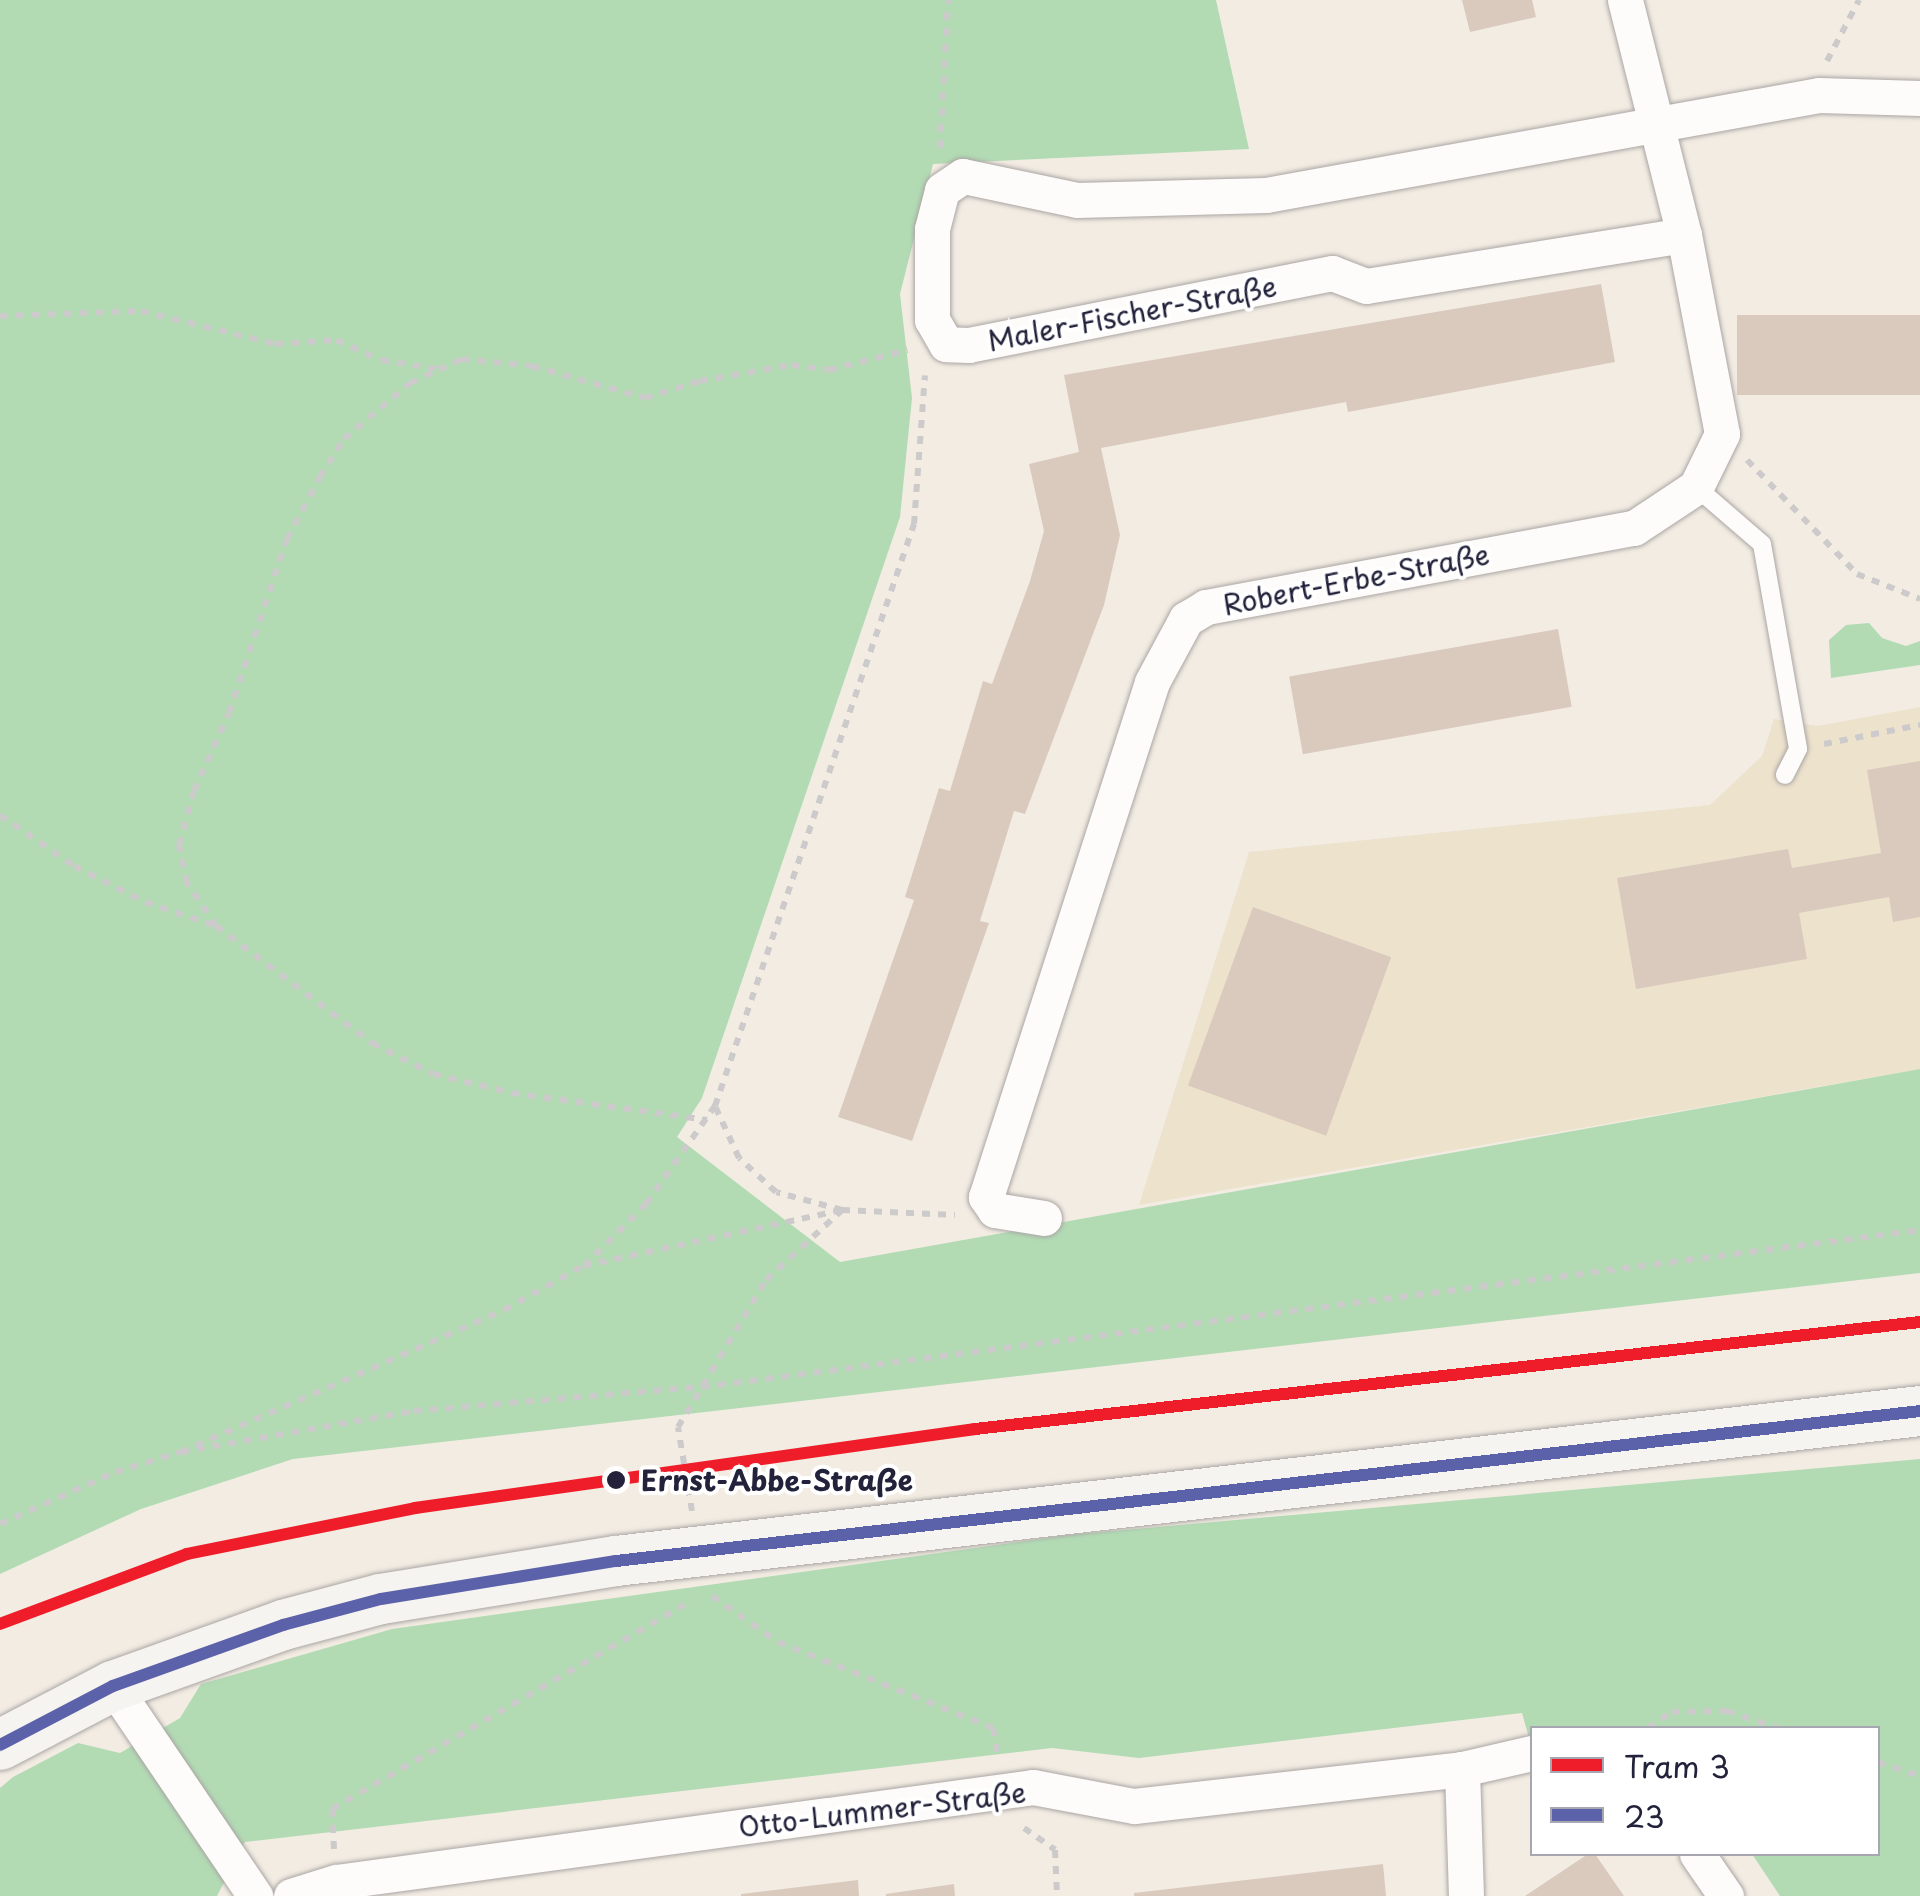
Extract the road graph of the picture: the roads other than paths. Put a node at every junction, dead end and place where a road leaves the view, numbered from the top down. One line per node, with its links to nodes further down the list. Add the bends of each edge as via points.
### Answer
1 (1626, 0): 3 (street)
2 (1920, 98): 3 (street, via 1819,95)
3 (1658, 123): 4 (street); 4 (street, Maler-Fischer-Straße, via 1266,195 1077,200 963,176 942,190 932,228 934,345 968,345 1332,273 1366,286)
4 (1684, 235): 5 (street, via 1722,434)
5 (1696, 488): 6 (lane, via 1762,544 1798,749); 7 (street, Robert-Erbe-Straße, via 1634,528 1206,607 1186,619 1152,682 986,1197 994,1210)
6 (1786, 775)
7 (1044, 1218)
8 (1920, 1411): 9 (main road, via 616,1560 381,1600 283,1625)
9 (112, 1686): 10 (main road); 14 (street)
10 (0, 1745)
11 (1530, 1753): 12 (street, Otto-Lummer-Straße)
12 (1462, 1769): 15 (street, Otto-Lummer-Straße, via 1134,1806 1032,1787 336,1882); 16 (street)
13 (1699, 1856): 17 (street)
14 (255, 1896)
15 (291, 1896)
16 (1466, 1896)
17 (1726, 1896)

